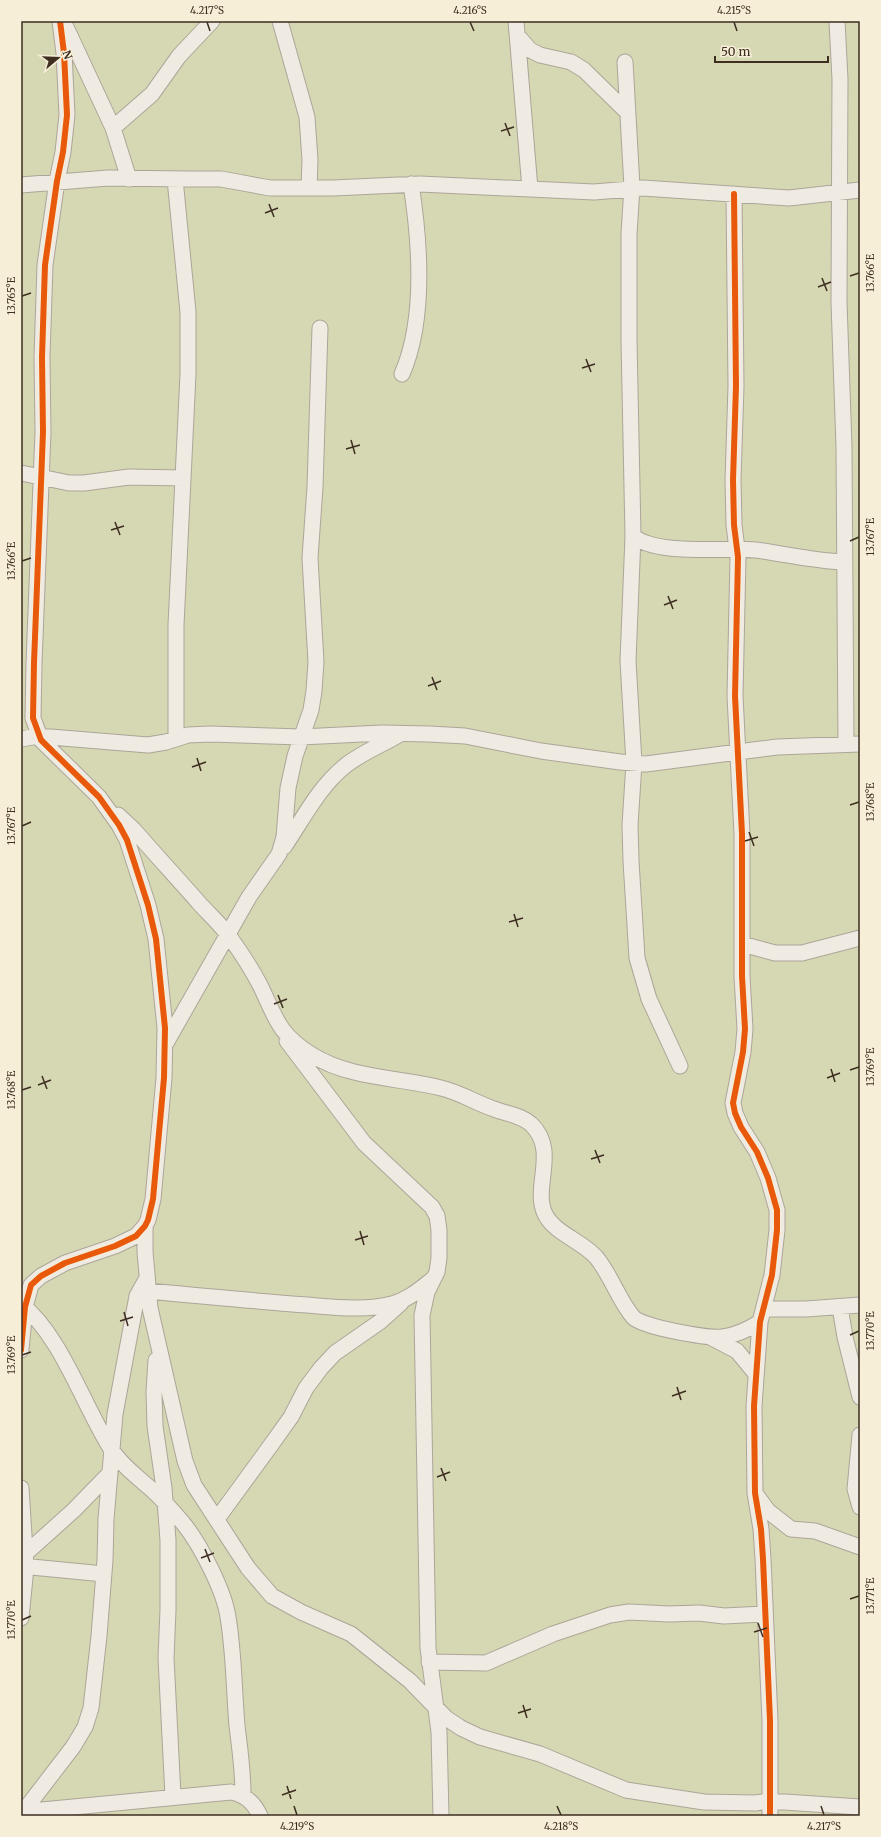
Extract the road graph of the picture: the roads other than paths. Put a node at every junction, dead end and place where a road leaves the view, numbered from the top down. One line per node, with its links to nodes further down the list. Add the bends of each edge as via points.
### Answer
1 (62, 21): 8 (street); 11 (street, via 67,115)
2 (212, 21): 8 (street, via 179,56 152,94)
3 (280, 21): 14 (street, via 307,117)
4 (836, 21): 18 (street, via 840,78)
5 (517, 28): 7 (street, via 530,50 571,62 584,70); 16 (street)
6 (625, 62): 7 (street)
7 (628, 113): 15 (street)
8 (113, 128): 9 (street)
9 (129, 178): 10 (street); 11 (street)
10 (174, 179): 14 (street, via 221,179 270,188); 24 (street, via 188,312)
11 (57, 181): 13 (street); 23 (street, via 45,266)
12 (410, 184): 14 (street); 16 (street); 21 (street, via 418,255 418,300 413,340)
13 (21, 185)
14 (309, 188)
15 (632, 188): 16 (street, via 594,192); 19 (street); 25 (street, via 629,234 629,340)
16 (530, 189)
17 (860, 190): 18 (street)
18 (840, 192): 19 (street, via 789,198); 27 (street, via 839,302 844,447)
19 (734, 194): 26 (street, via 736,386 733,480)
20 (320, 328): 30 (street, via 310,558 316,662 311,710)
21 (402, 374)
22 (21, 474): 23 (street)
23 (41, 477): 24 (street, via 84,484 129,477); 29 (street, via 34,663 34,718)
24 (183, 478): 32 (street, via 176,624)
25 (633, 536): 26 (street, via 649,545); 35 (street, via 628,660)
26 (737, 550): 27 (street, via 756,550 810,560); 34 (street)
27 (844, 562): 33 (street)
28 (400, 734): 30 (street); 35 (street, via 465,736 541,751); 37 (street, via 358,757 339,772 314,799)
29 (38, 736): 31 (street); 32 (street, via 82,738 135,745); 36 (street)
30 (302, 736): 32 (street, via 210,734 188,735); 37 (street, via 288,788 284,837)
31 (21, 739)
32 (176, 739)
33 (853, 744): 34 (street)
34 (737, 751): 35 (street, via 646,764); 40 (street, via 742,834)
35 (634, 763): 43 (street, via 630,825 637,958 649,999)
36 (99, 797): 38 (street, via 134,830); 42 (street, via 127,840 148,905 156,939)
37 (278, 854): 38 (street, via 249,897)
38 (228, 935): 41 (street, via 260,985); 42 (street)
39 (860, 938): 40 (street, via 802,953 775,953)
40 (742, 944): 52 (street, via 744,1036 733,1103 741,1127 757,1152 768,1178 777,1210 772,1275)
41 (281, 1029): 45 (street, via 288,1044 364,1143 432,1207 436,1216 439,1245); 53 (street, via 311,1054 326,1062 380,1078 444,1088 528,1122 538,1132 542,1145 545,1161 541,1198 546,1216 596,1257 634,1319 648,1325)
42 (164, 1045): 44 (street, via 164,1078 155,1181 151,1211)
43 (680, 1066)
44 (145, 1226): 46 (street, via 130,1240 65,1263); 47 (street)
45 (434, 1279): 48 (street); 71 (street, via 427,1292 422,1315 426,1580)
46 (28, 1281): 50 (street)
47 (148, 1284): 48 (street, via 332,1307 374,1306); 54 (street); 59 (street, via 137,1296 132,1318 114,1414)
48 (405, 1300): 65 (street, via 381,1321 335,1353 321,1368 306,1388 291,1417)
49 (860, 1305): 51 (street)
50 (23, 1306): 55 (street); 59 (street, via 46,1331 60,1353)
51 (840, 1307): 52 (street); 57 (street, via 844,1337)
52 (762, 1316): 53 (street, via 731,1335); 56 (street)
53 (712, 1338): 56 (street, via 737,1350)
54 (158, 1345): 63 (street, via 154,1392 155,1426); 65 (street, via 185,1461 194,1485)
55 (21, 1350)
56 (756, 1374): 62 (street)
57 (860, 1397)
58 (860, 1434): 64 (street, via 856,1489)
59 (111, 1450): 60 (street); 63 (street)
60 (109, 1474): 67 (street); 68 (street)
61 (21, 1488): 67 (street)
62 (755, 1493): 66 (street, via 768,1511 791,1529 815,1531); 69 (street, via 762,1536)
63 (166, 1504): 73 (street, via 198,1544 219,1589 228,1616 243,1767); 74 (street, via 166,1658)
64 (860, 1507)
65 (216, 1519): 72 (street, via 248,1568 272,1596 301,1612 352,1634 410,1682)
66 (860, 1547)
67 (24, 1562): 68 (street); 70 (street)
68 (104, 1574): 77 (street, via 91,1708 86,1727)
69 (765, 1614): 71 (street, via 724,1616 629,1612 610,1615 553,1634 486,1663); 76 (street, via 770,1721)
70 (21, 1618)
71 (430, 1662): 72 (street)
72 (436, 1709): 76 (street, via 461,1728 480,1737 540,1754 626,1790 704,1802 755,1803); 79 (street)
73 (243, 1794): 74 (street, via 231,1792); 78 (street)
74 (173, 1796): 77 (street)
75 (860, 1807): 76 (street)
76 (769, 1809)
77 (22, 1812)
78 (260, 1816)
79 (441, 1816)

